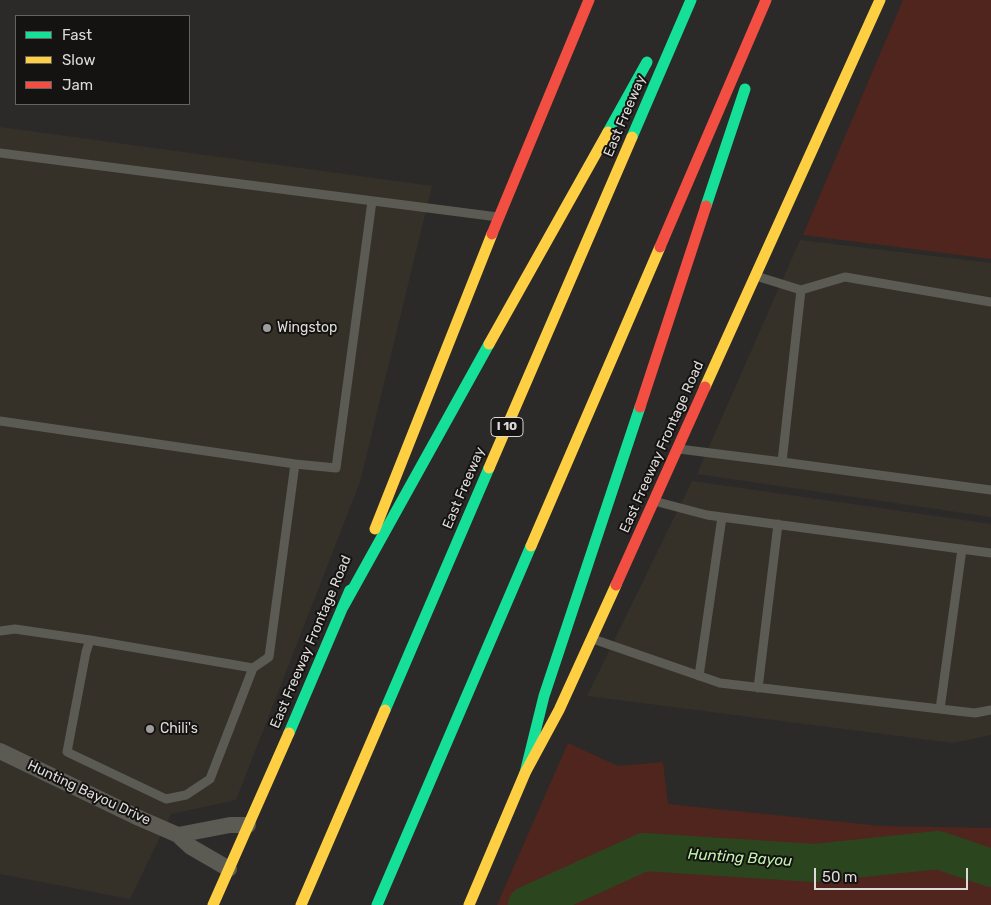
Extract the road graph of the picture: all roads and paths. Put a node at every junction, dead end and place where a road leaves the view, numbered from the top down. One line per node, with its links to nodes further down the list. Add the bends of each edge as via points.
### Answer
1 (589, 0): 13 (main road, East Freeway Frontage Road)
2 (682, 0): 7 (main road)
3 (691, 0): 42 (main road, East Freeway / I 10)
4 (766, 0): 43 (main road)
5 (774, 0): 8 (main road)
6 (880, 0): 14 (main road, East Freeway Frontage Road)
7 (668, 26)
8 (762, 38)
9 (653, 52): 27 (main road)
10 (750, 75): 37 (main road, via 544,696)
11 (0, 153): 12 (lane)
12 (372, 201): 13 (lane); 20 (lane, via 336,468)
13 (499, 217): 27 (main road, East Freeway Frontage Road)
14 (755, 276): 15 (lane); 18 (main road, East Freeway Frontage Road)
15 (802, 290): 16 (lane, via 845,277); 19 (lane)
16 (991, 302)
17 (0, 421): 20 (lane)
18 (678, 449): 19 (lane); 22 (main road, East Freeway Frontage Road)
19 (782, 462): 21 (lane)
20 (295, 464): 31 (lane, via 269,657)
21 (991, 490)
22 (654, 501): 23 (lane); 29 (main road, East Freeway Frontage Road)
23 (722, 517): 24 (lane); 32 (lane)
24 (778, 524): 25 (lane); 33 (lane)
25 (962, 549): 26 (lane); 34 (lane)
26 (991, 553)
27 (343, 607): 38 (main road, East Freeway Frontage Road)
28 (0, 631): 30 (lane, via 15,629)
29 (592, 638): 32 (lane); 37 (main road, East Freeway Frontage Road, via 559,710)
30 (90, 640): 31 (lane); 31 (lane, via 67,752 166,799 186,795 210,779)
31 (253, 668)
32 (699, 676): 33 (lane, via 720,683)
33 (758, 688): 34 (lane)
34 (940, 709): 35 (lane, via 975,713)
35 (991, 710)
36 (1, 755): 39 (street, Hunting Bayou Drive)
37 (525, 772): 44 (main road, East Freeway Frontage Road)
38 (248, 825): 39 (street); 40 (main road, East Freeway Frontage Road)
39 (178, 834): 40 (street, Hunting Bayou Drive, via 190,847)
40 (229, 869): 41 (main road, East Freeway Frontage Road)
41 (215, 902)
42 (300, 905)
43 (377, 905)
44 (469, 905)

